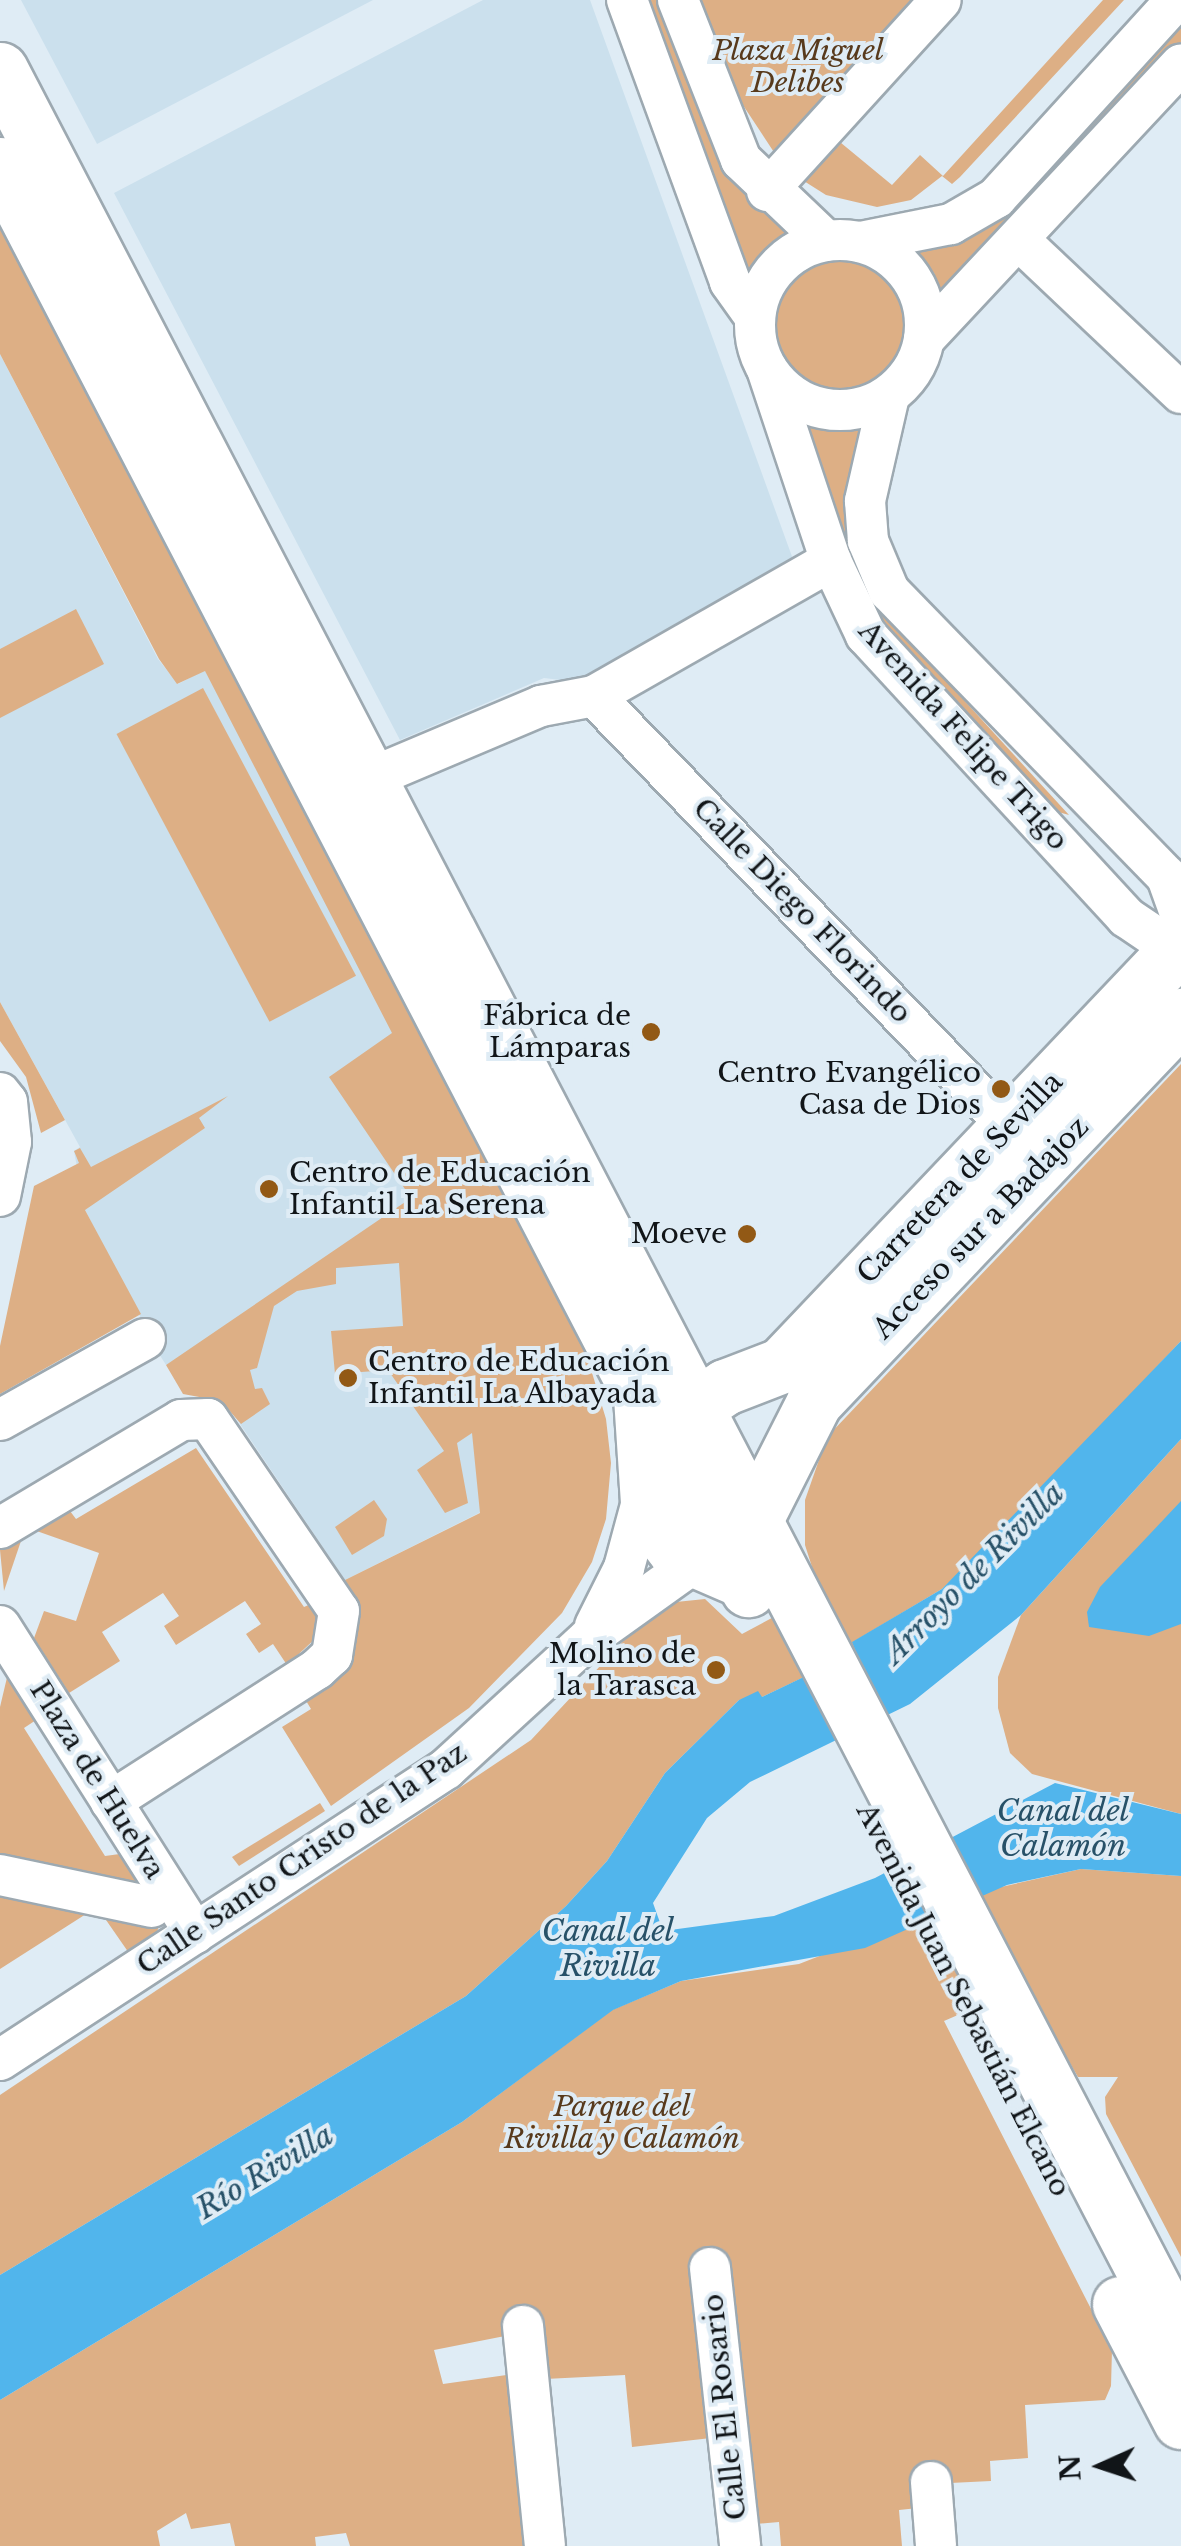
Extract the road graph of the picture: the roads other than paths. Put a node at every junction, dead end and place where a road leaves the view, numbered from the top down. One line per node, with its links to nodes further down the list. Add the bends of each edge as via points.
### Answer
1 (627, 0): 11 (street, via 730,282)
2 (678, 0): 8 (street, via 725,134)
3 (941, 0): 8 (street)
4 (1176, 0): 9 (street, via 996,198 951,224)
5 (1181, 64): 10 (street)
6 (0, 70): 18 (highway)
7 (0, 166): 27 (highway)
8 (767, 191): 9 (street)
9 (843, 241): 11 (street, via 797,251 775,270); 12 (street, via 909,274 922,300)
10 (1020, 241): 12 (street); 14 (street)
11 (755, 316): 13 (street)
12 (924, 339): 15 (street, via 912,372)
13 (767, 370): 15 (street, via 782,388 823,410 866,408); 16 (street, Avenida Felipe Trigo)
14 (1181, 394)
15 (889, 396): 19 (street, Avenida Felipe Trigo, via 865,501 868,540 889,591)
16 (831, 561): 17 (street); 21 (street, Avenida Felipe Trigo, via 866,635 1126,917 1140,948)
17 (594, 696): 18 (street, via 541,706); 23 (street, Calle Diego Florindo)
18 (368, 779): 27 (highway)
19 (1174, 880): 20 (street, Avenida Felipe Trigo)
20 (1181, 916)
21 (1169, 982): 23 (highway, Carretera de Sevilla); 26 (highway, Acceso sur a Badajoz)
22 (0, 1093): 24 (street, via 8,1102 11,1142)
23 (1009, 1127): 26 (highway, Carretera de Sevilla)
24 (0, 1196)
25 (145, 1339): 28 (street)
26 (798, 1384): 27 (highway, Carretera de Sevilla); 29 (highway, Carretera de Sevilla)
27 (680, 1398): 29 (highway, via 763,1414); 30 (highway); 32 (highway, Avenida Juan Sebastián Elcano)
28 (0, 1420)
29 (779, 1472): 32 (highway)
30 (644, 1494): 32 (highway, via 659,1534); 33 (street, via 624,1568)
31 (0, 1528): 35 (street, via 182,1420 208,1418 339,1611 332,1655 317,1669)
32 (748, 1569): 33 (street); 40 (highway, Avenida Juan Sebastián Elcano)
33 (589, 1638): 38 (street, Calle Santo Cristo de la Paz, via 446,1769)
34 (6, 1642): 35 (street, Plaza de Huelva)
35 (110, 1801): 38 (street, Plaza de Huelva)
36 (0, 1875): 37 (street)
37 (152, 1906)
38 (195, 1933): 39 (street, Calle Santo Cristo de la Paz)
39 (0, 2060)
40 (1021, 2077): 43 (highway, Avenida Juan Sebastián Elcano); 44 (highway, Avenida Juan Sebastián Elcano)
41 (710, 2268): 47 (street, Calle El Rosario)
42 (522, 2326): 46 (street)
43 (1181, 2342)
44 (1181, 2421)
45 (931, 2482): 48 (street)
46 (545, 2546)
47 (740, 2546)
48 (936, 2546)

